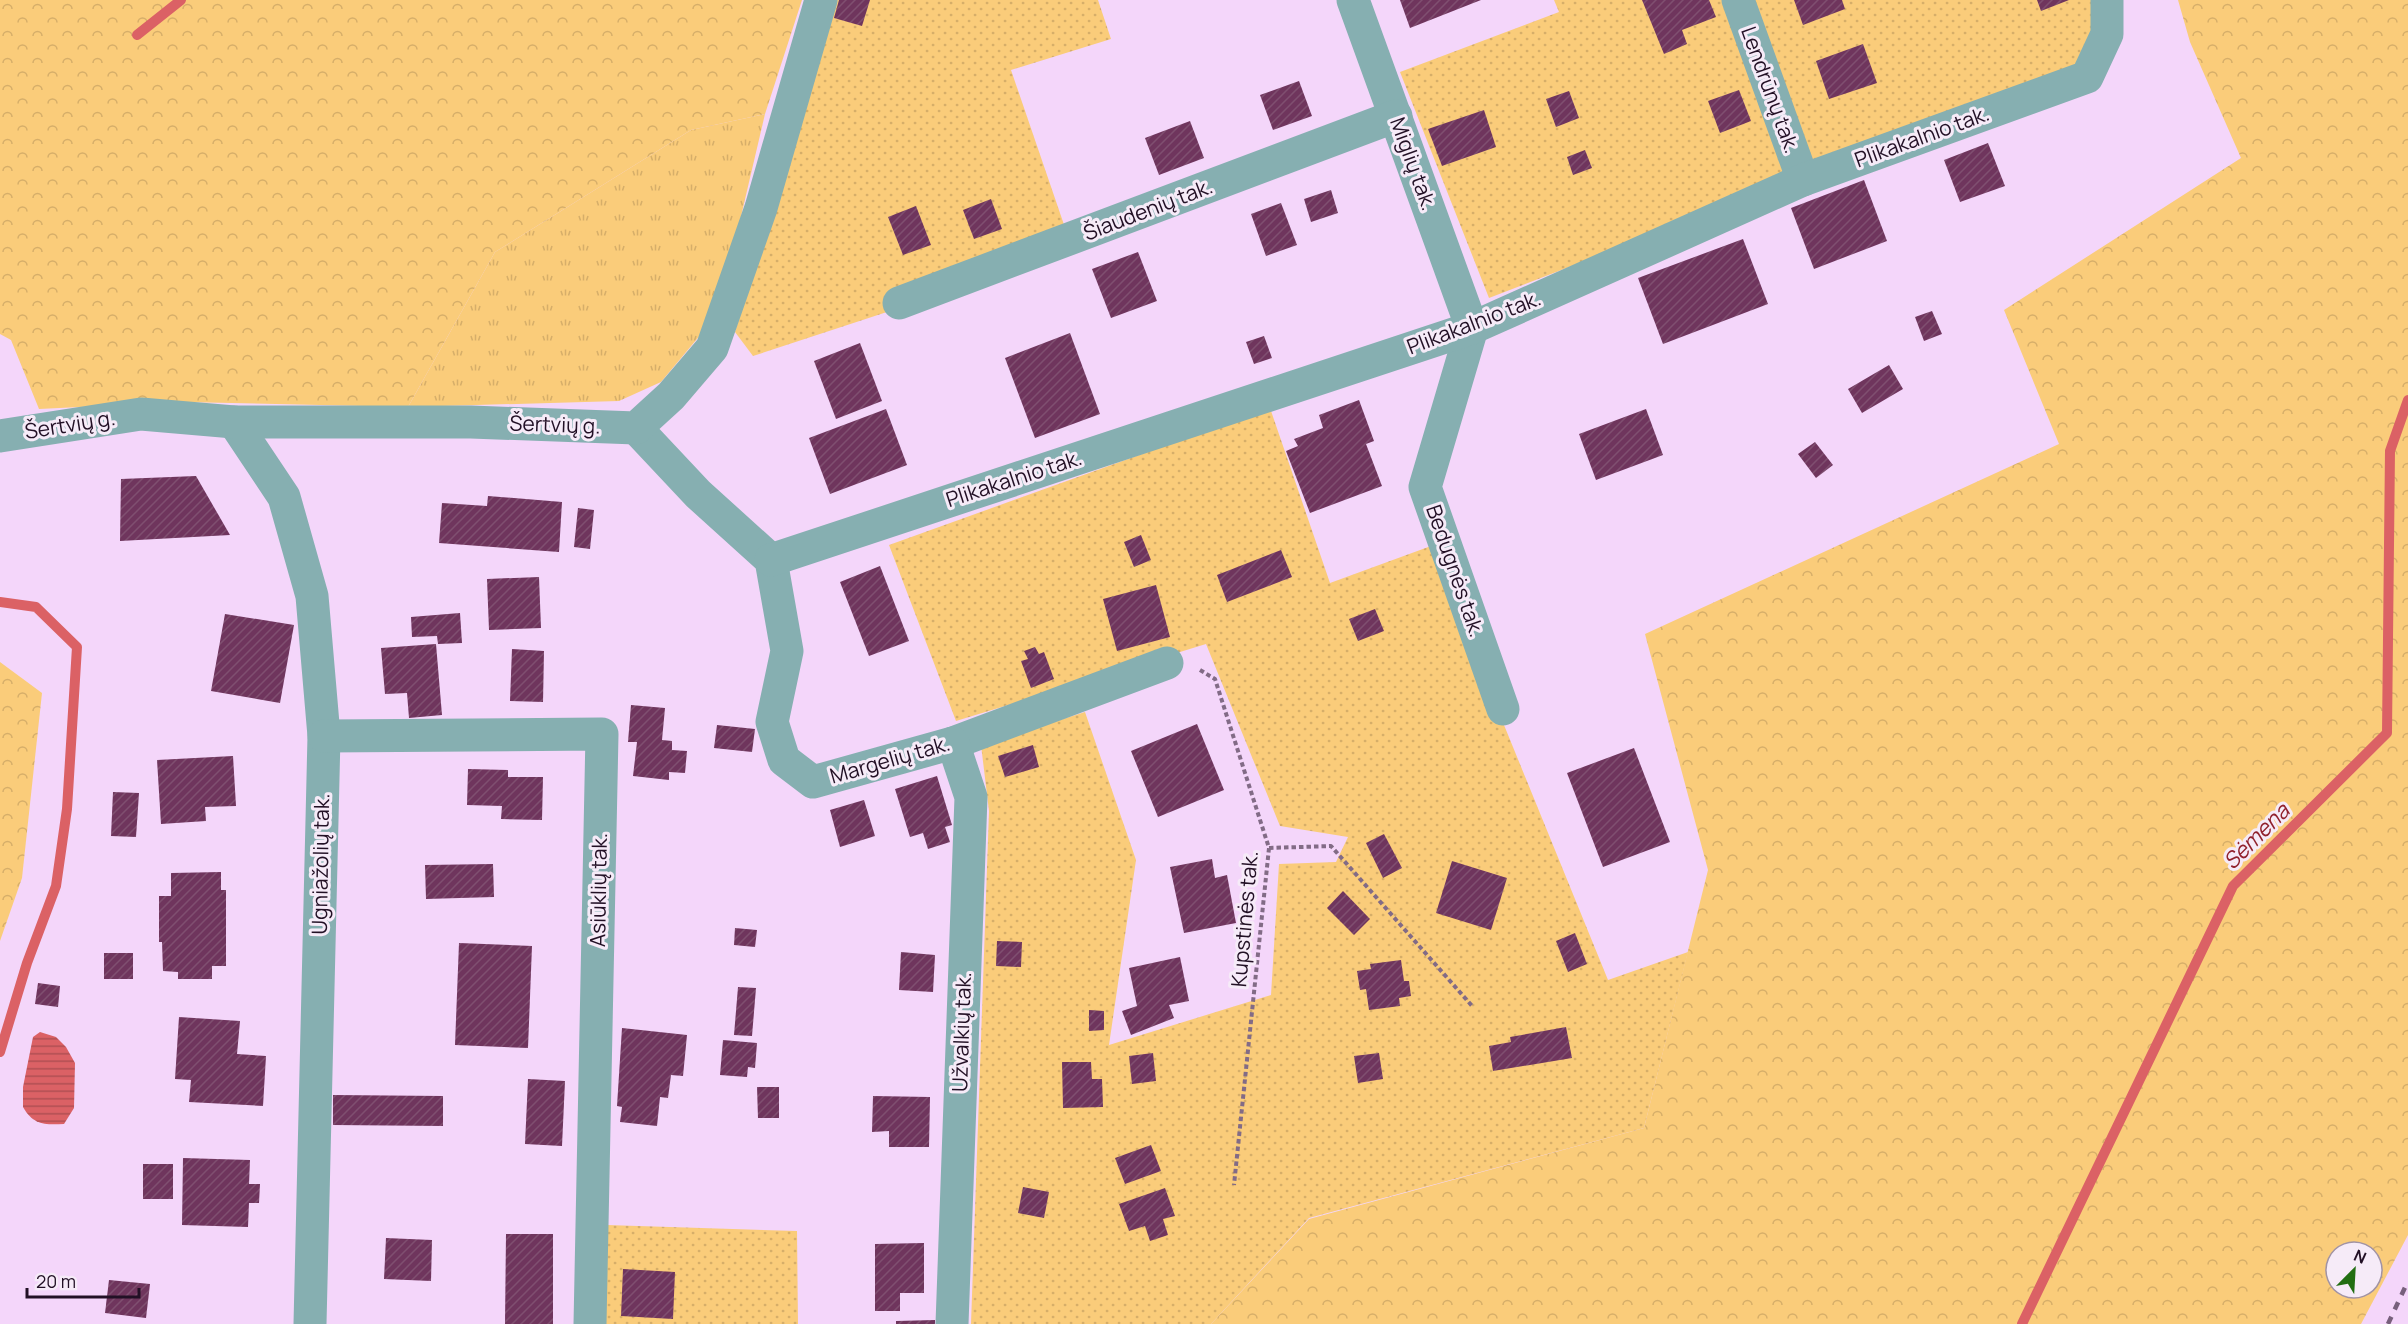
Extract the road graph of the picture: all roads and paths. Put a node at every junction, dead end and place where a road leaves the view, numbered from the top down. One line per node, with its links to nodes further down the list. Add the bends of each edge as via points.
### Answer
1 (821, 0): 10 (street, via 761,208 712,348 671,396)
2 (1353, 0): 5 (street, Miglių tak.)
3 (1737, 0): 6 (street, Lendrūnų tak.)
4 (2107, 0): 6 (street, Plikakalnio tak., via 2107,34 2087,76)
5 (1396, 116): 7 (street, Šiaudenių tak.); 8 (street, Miglių tak.)
6 (1803, 180): 8 (street, Plikakalnio tak.)
7 (899, 303)
8 (1472, 328): 12 (street, Plikakalnio tak.); 14 (street, Bedugnės tak., via 1425,487)
9 (234, 422): 10 (street, Šertvių g., via 471,422); 11 (street, Šertvių g., via 141,414); 15 (street, Ugniažolių tak., via 284,497 312,596)
10 (636, 428): 12 (street, via 698,494)
11 (0, 436)
12 (771, 560): 16 (street, Margelių tak., via 787,651 772,722 784,760 813,782)
13 (1167, 663): 16 (street, Margelių tak.); 17 (path, Kupstinės tak., via 1194,666 1215,679)
14 (1503, 709)
15 (324, 736): 20 (street, Ugniažolių tak.); 21 (street, Asiūklių tak., via 602,734)
16 (953, 743): 22 (street, Užvalkių tak., via 971,797)
17 (1269, 848): 18 (path, via 1331,846); 19 (path, Kupstinės tak.)
18 (1473, 1007)
19 (1234, 1185)
20 (310, 1324)
21 (590, 1324)
22 (952, 1324)

